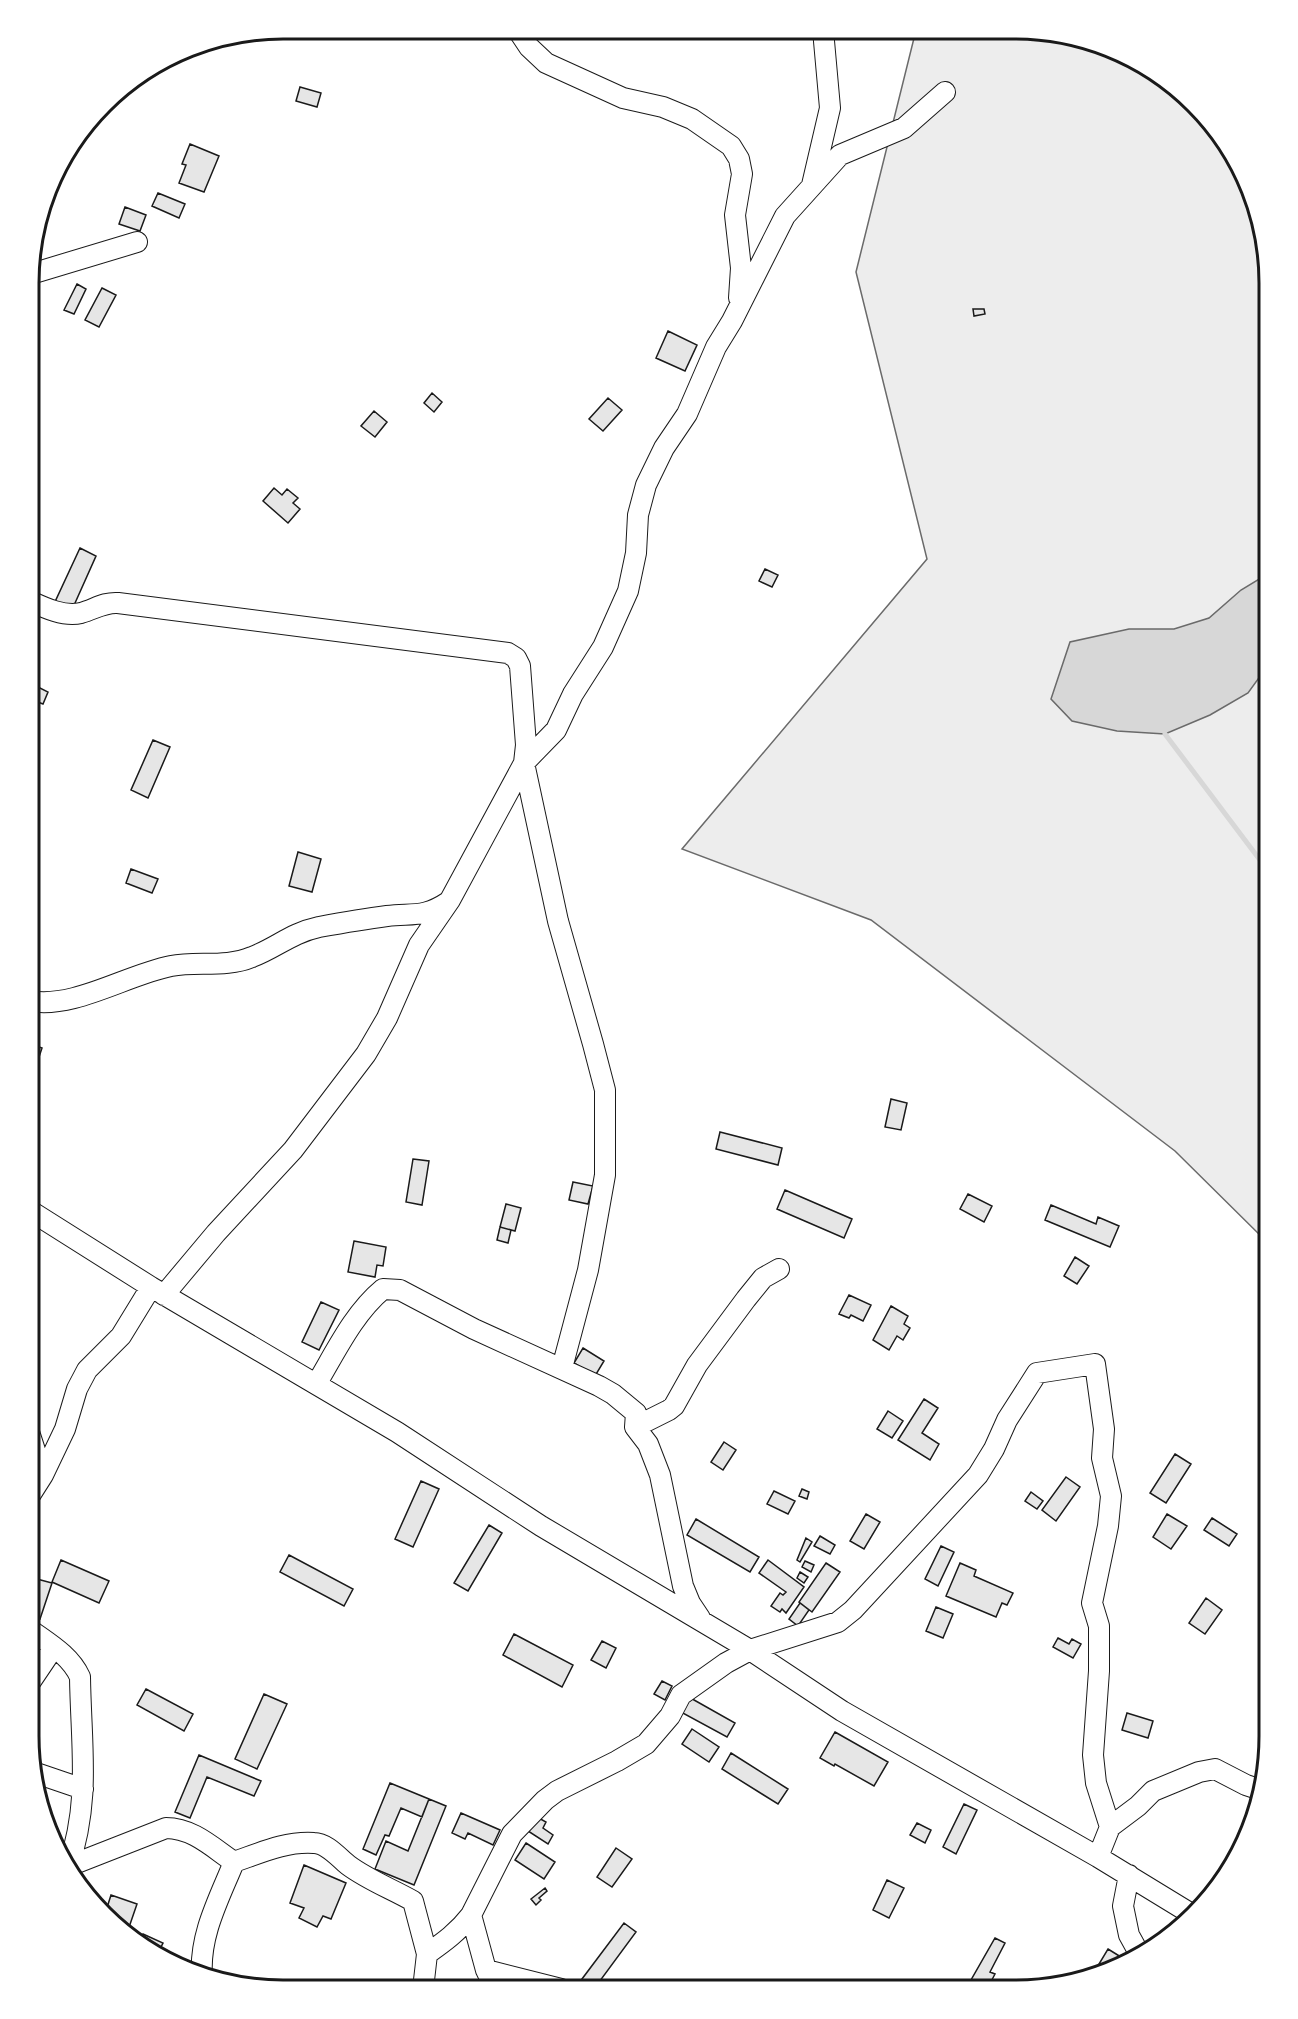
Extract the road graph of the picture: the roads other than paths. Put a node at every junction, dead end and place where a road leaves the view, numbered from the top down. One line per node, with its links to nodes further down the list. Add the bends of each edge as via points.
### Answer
1 (524, 39): 7 (street, via 546,63 623,98 663,107 692,119 731,146 742,174 735,215 741,268)
2 (824, 39): 4 (street, via 830,108)
3 (945, 93): 4 (street, via 904,128 840,155)
4 (811, 187): 7 (street, via 785,216)
5 (137, 242): 6 (street)
6 (40, 271)
7 (738, 306): 9 (street, via 687,414 646,485 628,591 603,647 556,730)
8 (39, 606): 9 (street, via 71,614 100,604 118,603 508,653 520,666)
9 (524, 763): 10 (street); 15 (street, via 558,921 605,1090 605,1174 588,1270)
10 (450, 900): 11 (street, via 421,915 317,928 230,963 178,965 68,1000); 14 (street, via 419,945 387,1018 366,1054 293,1150)
11 (39, 1003)
12 (39, 1216): 14 (street)
13 (779, 1269): 17 (street, via 763,1278 746,1299 705,1353 674,1406)
14 (157, 1291): 16 (street); 19 (street, via 87,1371)
15 (562, 1368): 16 (street, via 474,1329 400,1290 383,1289 359,1315); 17 (street, via 613,1394 636,1413)
16 (316, 1383): 21 (street, via 541,1526)
17 (635, 1427): 21 (street, via 648,1444 660,1475 683,1586)
18 (39, 1461): 19 (street)
19 (44, 1475): 20 (street)
20 (39, 1482)
21 (704, 1623): 24 (street)
22 (39, 1636): 23 (street)
23 (54, 1647): 25 (street); 28 (street, via 75,1665 80,1677)
24 (750, 1650): 29 (street, via 838,1622 853,1610 978,1475 1037,1373 1095,1364 1104,1429 1102,1458 1111,1496 1092,1603 1099,1626 1093,1755 1096,1782); 31 (street, via 842,1711); 36 (street, via 681,1695 670,1716 646,1744 544,1800 513,1834)
25 (39, 1669)
26 (42, 1775): 28 (street)
27 (1253, 1787): 29 (street, via 1215,1769 1199,1772 1153,1791)
28 (83, 1789): 30 (street, via 81,1822)
29 (1110, 1827): 31 (street)
30 (71, 1856)
31 (1098, 1857): 34 (street)
32 (234, 1862): 33 (street, via 188,1830 166,1828); 38 (street, via 284,1844 317,1842 367,1877 413,1900); 39 (street, via 204,1938)
33 (75, 1864)
34 (1129, 1875): 35 (street); 37 (street, via 1123,1906)
35 (1186, 1911)
36 (471, 1915): 38 (street, via 454,1935); 40 (street)
37 (1136, 1947)
38 (427, 1954): 41 (street)
39 (201, 1966)
40 (486, 1970): 42 (street); 43 (street)
41 (424, 1980)
42 (491, 1980)
43 (525, 1980)

